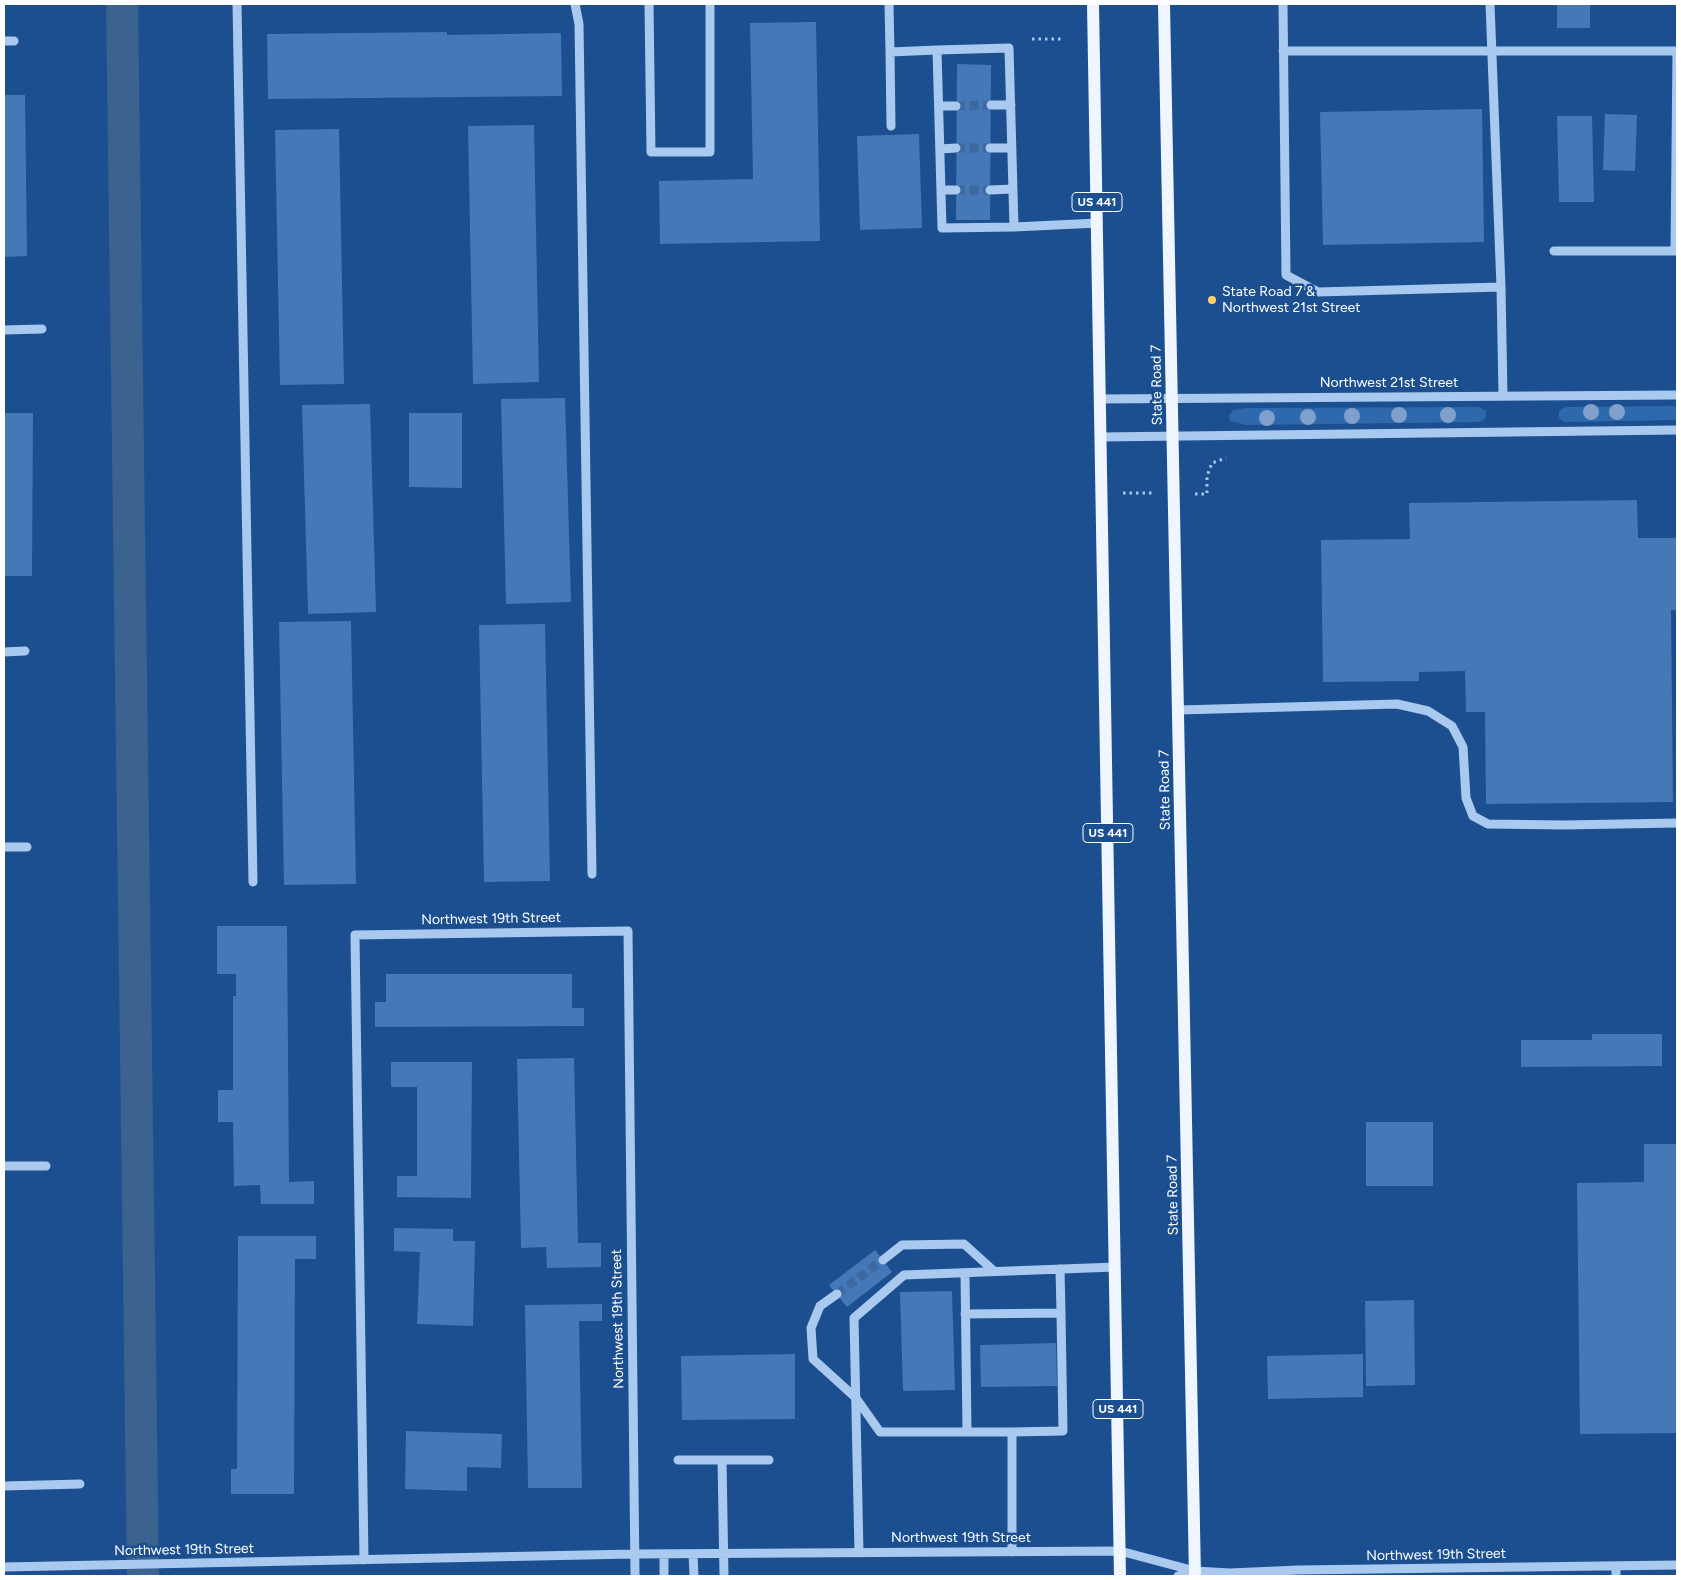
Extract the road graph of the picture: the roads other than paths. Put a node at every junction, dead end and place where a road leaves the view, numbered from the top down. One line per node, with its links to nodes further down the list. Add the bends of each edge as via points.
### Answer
1 (236, 4): 49 (street)
2 (575, 4): 48 (street, via 579,24)
3 (649, 4): 4 (street, via 651,152 710,152)
4 (710, 4)
5 (889, 4): 15 (street)
6 (1093, 4): 29 (main road, US 441)
7 (1164, 4): 38 (main road, State Road 7)
8 (1283, 4): 13 (street)
9 (1490, 4): 14 (street)
10 (4, 41): 11 (street)
11 (14, 41)
12 (937, 50): 15 (street); 17 (street, via 1009,48); 18 (street)
13 (1283, 51): 14 (street); 32 (street, via 1286,275 1318,292)
14 (1490, 51): 31 (street, via 1677,51 1675,251); 32 (street)
15 (890, 52): 20 (street)
16 (991, 105): 17 (street)
17 (1011, 105): 23 (street)
18 (939, 106): 19 (street); 24 (street)
19 (956, 106)
20 (892, 126)
21 (956, 148): 24 (street)
22 (990, 148): 23 (street)
23 (1012, 148): 25 (street)
24 (940, 149): 26 (street)
25 (1013, 189): 28 (street); 30 (street)
26 (941, 190): 27 (street); 30 (street, via 942,228)
27 (956, 190)
28 (990, 190)
29 (1098, 223): 30 (street); 37 (main road, US 441)
30 (1014, 227)
31 (1554, 251)
32 (1501, 287): 36 (street)
33 (4, 330): 34 (street)
34 (42, 330)
35 (1677, 394): 36 (street, Northwest 21st Street)
36 (1503, 396): 38 (street, Northwest 21st Street)
37 (1101, 399): 38 (street, Northwest 21st Street); 40 (main road, US 441)
38 (1172, 399): 41 (main road, State Road 7)
39 (1677, 430): 41 (street)
40 (1102, 437): 41 (street); 53 (main road, US 441)
41 (1173, 437): 44 (main road, State Road 7)
42 (25, 651): 43 (street)
43 (4, 652)
44 (1179, 710): 45 (street, via 1397,704 1428,711 1452,726 1463,747 1466,798 1473,816 1488,824); 81 (main road, State Road 7)
45 (1677, 822)
46 (4, 847): 47 (street)
47 (27, 847)
48 (592, 874)
49 (253, 882)
50 (4, 1166): 51 (street)
51 (46, 1166)
52 (882, 1260): 56 (street, via 902,1245 964,1244)
53 (1115, 1267): 54 (street); 68 (main road, US 441)
54 (1060, 1269): 56 (street); 58 (street)
55 (965, 1272): 56 (street); 59 (street); 60 (street, via 904,1275 854,1318)
56 (994, 1272)
57 (837, 1294): 60 (street, via 820,1306 812,1328 813,1359)
58 (1061, 1313): 59 (street); 62 (street, via 1063,1431)
59 (965, 1314): 61 (street)
60 (856, 1398): 61 (street, via 880,1432); 70 (street)
61 (967, 1432): 62 (street)
62 (1012, 1432): 69 (street)
63 (678, 1460): 64 (street)
64 (722, 1460): 65 (street); 74 (street)
65 (769, 1460)
66 (80, 1484): 67 (street)
67 (4, 1486)
68 (1120, 1550): 69 (street, Northwest 19th Street); 81 (street, Northwest 19th Street); 86 (main road, US 441)
69 (1012, 1552): 70 (street, Northwest 19th Street)
70 (860, 1553): 74 (street, Northwest 19th Street)
71 (634, 1554): 72 (street, Northwest 19th Street); 75 (street, Northwest 19th Street); 75 (street, Northwest 19th Street, via 628,931 355,935); 82 (street, Northwest 19th Street)
72 (664, 1554): 73 (street, Northwest 19th Street); 83 (street)
73 (693, 1554): 74 (street, Northwest 19th Street); 84 (street)
74 (723, 1554): 85 (street)
75 (364, 1560): 78 (street, Northwest 19th Street)
76 (1677, 1565): 77 (street, Northwest 19th Street)
77 (1616, 1566): 80 (street, Northwest 19th Street); 88 (street)
78 (4, 1567)
79 (1505, 1572): 80 (street, Northwest 19th Street); 81 (street, Northwest 19th Street, via 1298,1570)
80 (1568, 1572)
81 (1195, 1574): 87 (street, Northwest 19th Street)
82 (635, 1576)
83 (664, 1576)
84 (694, 1576)
85 (724, 1576)
86 (1120, 1576)
87 (1178, 1576)
88 (1616, 1576)

